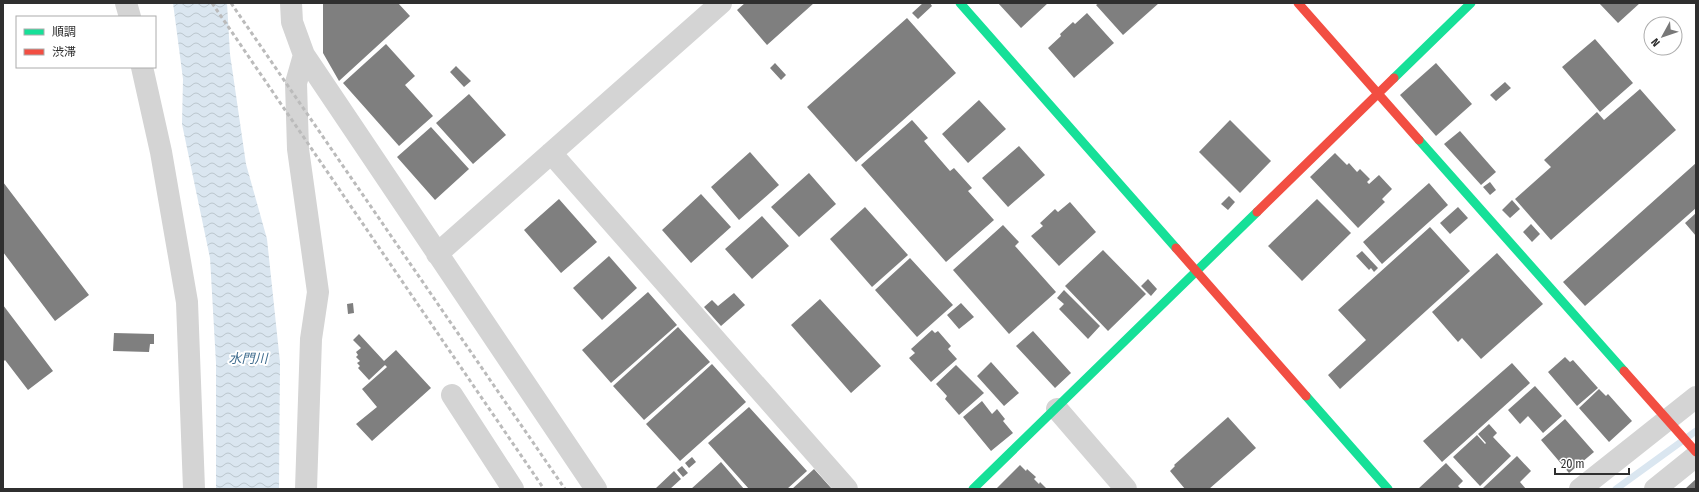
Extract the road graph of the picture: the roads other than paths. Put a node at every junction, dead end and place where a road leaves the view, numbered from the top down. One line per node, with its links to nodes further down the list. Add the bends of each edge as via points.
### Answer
1 (126, 3): 7 (street)
2 (291, 3): 8 (street, via 292,22)
3 (721, 3): 11 (street)
4 (960, 3): 13 (street)
5 (1298, 3): 10 (street)
6 (1471, 3): 10 (street)
7 (130, 16)
8 (304, 55): 12 (street); 21 (street, via 296,83 298,149 318,292 311,339)
9 (142, 68): 20 (street, via 161,152 187,302)
10 (1378, 93): 13 (street); 17 (street)
11 (551, 153): 12 (street); 24 (street)
12 (437, 254): 23 (street)
13 (1196, 270): 16 (street); 27 (street)
14 (452, 395): 22 (street)
15 (1696, 397): 17 (street)
16 (1057, 409): 25 (street); 26 (street)
17 (1667, 420): 18 (street); 28 (street)
18 (1696, 452)
19 (1696, 456): 29 (street)
20 (194, 489)
21 (306, 489)
22 (513, 489)
23 (596, 489)
24 (847, 489)
25 (973, 489)
26 (1126, 489)
27 (1388, 489)
28 (1580, 489)
29 (1655, 489)

